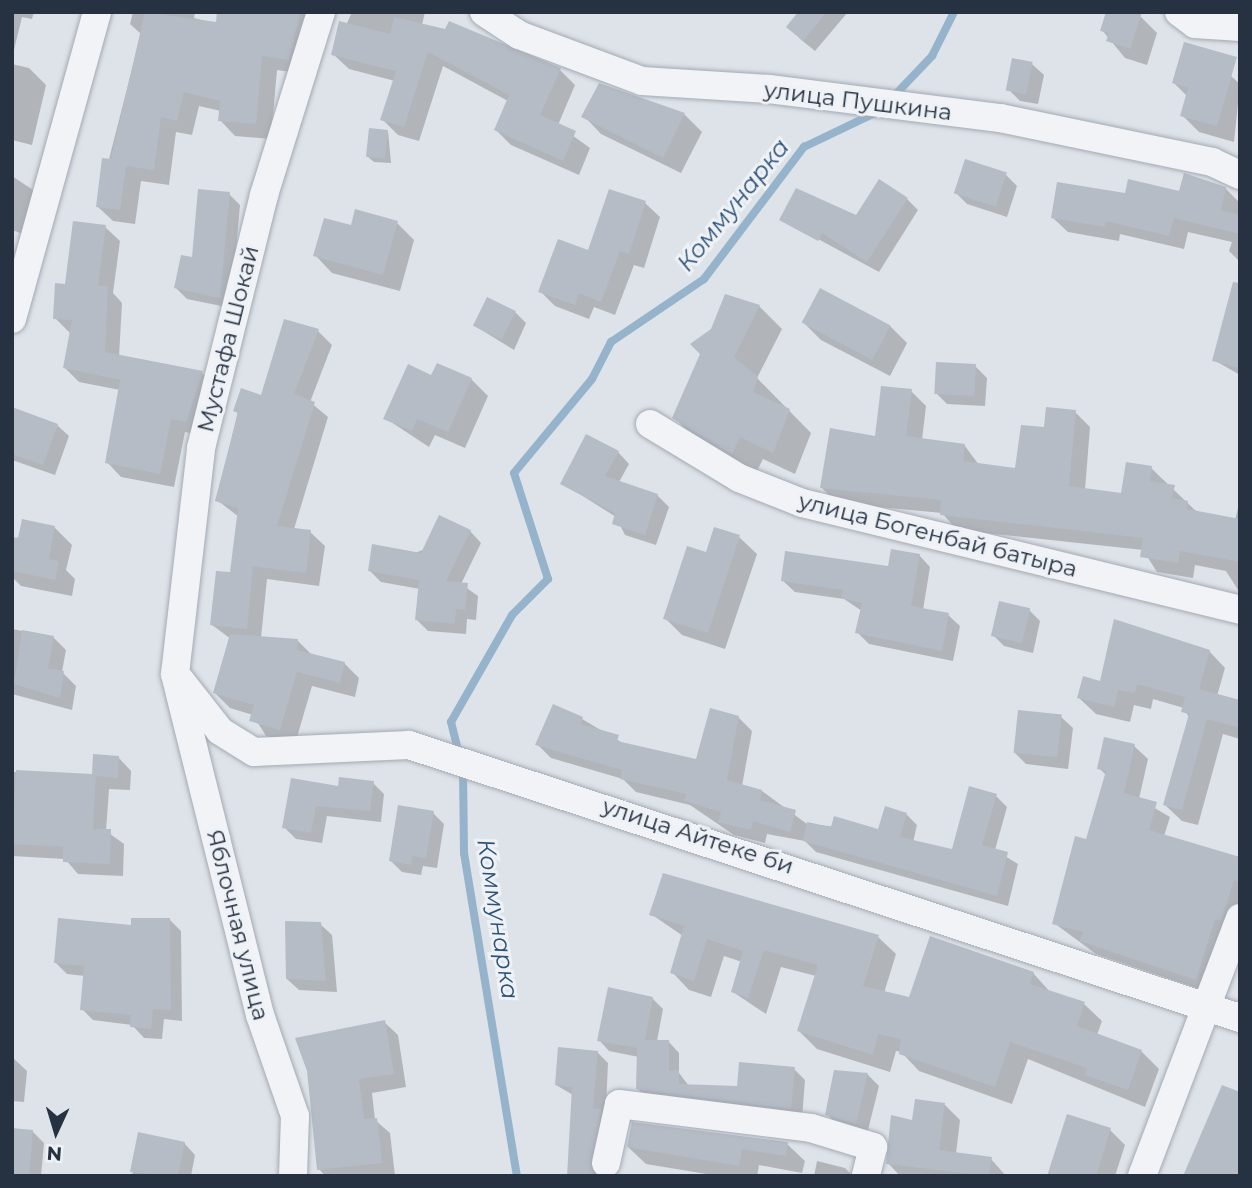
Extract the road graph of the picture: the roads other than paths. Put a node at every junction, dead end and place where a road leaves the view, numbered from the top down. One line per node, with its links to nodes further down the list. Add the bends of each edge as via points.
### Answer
1 (97, 12): 7 (street)
2 (321, 12): 10 (street, Мустафа Шокай, via 264,195 201,448)
3 (484, 12): 6 (street, улица Пушкина, via 519,35 642,81 769,89 1000,118 1212,162)
4 (1179, 12): 5 (street, via 1195,24)
5 (1240, 27)
6 (1240, 175)
7 (12, 319)
8 (650, 424): 9 (street, улица Богенбай батыра, via 739,478 802,503)
9 (1240, 610)
10 (175, 674): 12 (street, улица Айтеке би, via 220,731 254,752 409,745); 15 (street, Яблочная улица, via 260,1015 295,1116)
11 (1240, 918): 12 (street)
12 (1211, 1005): 13 (street, улица Айтеке би); 17 (street)
13 (1240, 1018)
14 (606, 1163): 16 (street, via 619,1104 811,1128 873,1147)
15 (293, 1176)
16 (866, 1176)
17 (1142, 1176)

